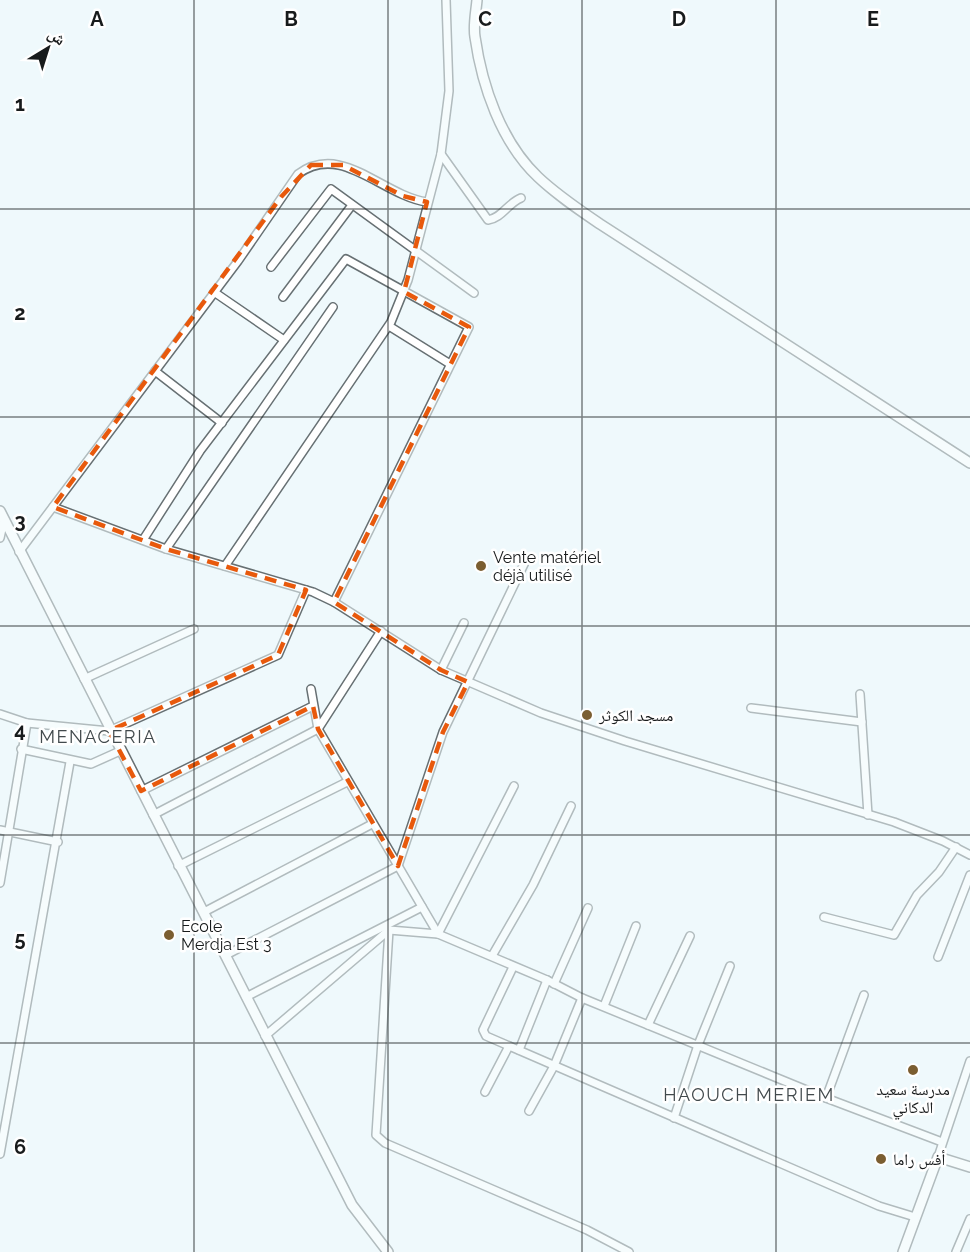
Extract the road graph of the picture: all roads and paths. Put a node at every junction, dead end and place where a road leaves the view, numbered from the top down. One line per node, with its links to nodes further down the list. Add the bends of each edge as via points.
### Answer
1 (446, 0): 3 (street, via 449,91)
2 (477, 0): 19 (street, via 474,34 488,96 511,142 536,175 600,224)
3 (441, 154): 4 (street, via 488,220 496,219 511,202); 5 (street)
4 (521, 198)
5 (427, 202): 7 (street); 9 (street, via 404,196 343,165 330,161 311,165 298,174)
6 (352, 205): 7 (street); 8 (street, via 331,189); 12 (street)
7 (417, 252): 10 (street); 11 (street)
8 (271, 267)
9 (214, 292): 15 (street); 17 (street)
10 (404, 292): 14 (street); 15 (street, via 346,259); 16 (street, via 469,327)
11 (474, 293)
12 (283, 297)
13 (333, 307): 24 (street)
14 (388, 326): 16 (street); 27 (street)
15 (284, 340): 18 (street)
16 (450, 364): 29 (street)
17 (155, 371): 18 (street); 20 (street)
18 (222, 423): 23 (street)
19 (970, 463)
20 (53, 507): 23 (street); 25 (street)
21 (2, 516): 22 (street); 25 (street)
22 (0, 538)
23 (143, 540): 24 (street)
24 (166, 549): 27 (street)
25 (19, 552): 34 (street)
26 (527, 558): 35 (street)
27 (225, 566): 28 (street)
28 (306, 590): 29 (street); 44 (street, via 278,655)
29 (334, 602): 32 (street)
30 (464, 623): 33 (street)
31 (194, 629): 34 (street)
32 (381, 631): 33 (street); 43 (street)
33 (441, 670): 35 (street)
34 (84, 679): 44 (street)
35 (468, 682): 53 (street, via 572,724); 61 (street, via 443,732)
36 (311, 689): 38 (street)
37 (860, 694): 41 (street)
38 (313, 706): 43 (street); 50 (street)
39 (751, 708): 41 (street)
40 (0, 714): 42 (street)
41 (862, 722): 53 (street)
42 (27, 723): 44 (street); 45 (street)
43 (318, 729): 48 (street); 52 (street)
44 (109, 731): 46 (street)
45 (21, 749): 47 (street); 56 (street)
46 (120, 751): 47 (street, via 92,764); 50 (street)
47 (70, 762): 57 (street)
48 (347, 782): 54 (street); 60 (street)
49 (514, 786): 70 (street)
50 (141, 791): 52 (street)
51 (571, 806): 73 (street, via 533,885)
52 (153, 815): 60 (street)
53 (868, 815): 58 (street, via 921,831)
54 (372, 824): 61 (street); 66 (street)
55 (0, 830): 56 (street)
56 (9, 832): 57 (street); 63 (street)
57 (58, 842): 94 (street)
58 (956, 847): 59 (street); 67 (street, via 917,895 894,934)
59 (970, 855)
60 (178, 866): 66 (street)
61 (398, 866): 64 (street); 72 (street)
62 (970, 875): 74 (street)
63 (0, 883)
64 (422, 907): 70 (street); 79 (street)
65 (588, 908): 77 (street)
66 (204, 912): 72 (street)
67 (824, 917)
68 (636, 926): 81 (street)
69 (389, 930): 70 (street); 83 (street); 100 (street, via 376,1135 385,1143)
70 (438, 934): 73 (street)
71 (690, 936): 82 (street)
72 (226, 955): 79 (street)
73 (492, 956): 76 (street)
74 (938, 957)
75 (730, 966): 84 (street)
76 (513, 967): 77 (street); 85 (street, via 482,1032)
77 (550, 982): 80 (street); 86 (street)
78 (864, 995): 90 (street)
79 (246, 997): 83 (street)
80 (582, 998): 81 (street); 88 (street)
81 (604, 1006): 82 (street)
82 (648, 1025): 84 (street)
83 (265, 1036): 99 (street, via 351,1205)
84 (698, 1045): 90 (street); 92 (street)
85 (509, 1046): 86 (street); 89 (street)
86 (519, 1050): 88 (street)
87 (970, 1061): 93 (street)
88 (554, 1066): 91 (street); 92 (street)
89 (485, 1092)
90 (826, 1098): 93 (street)
91 (528, 1112)
92 (674, 1118): 97 (street, via 879,1206)
93 (942, 1142): 95 (street)
94 (0, 1154)
95 (938, 1157): 96 (street); 97 (street)
96 (970, 1167)
97 (915, 1217): 101 (street)
98 (970, 1219): 102 (street)
99 (388, 1252)
100 (629, 1252)
101 (903, 1252)
102 (956, 1252)

